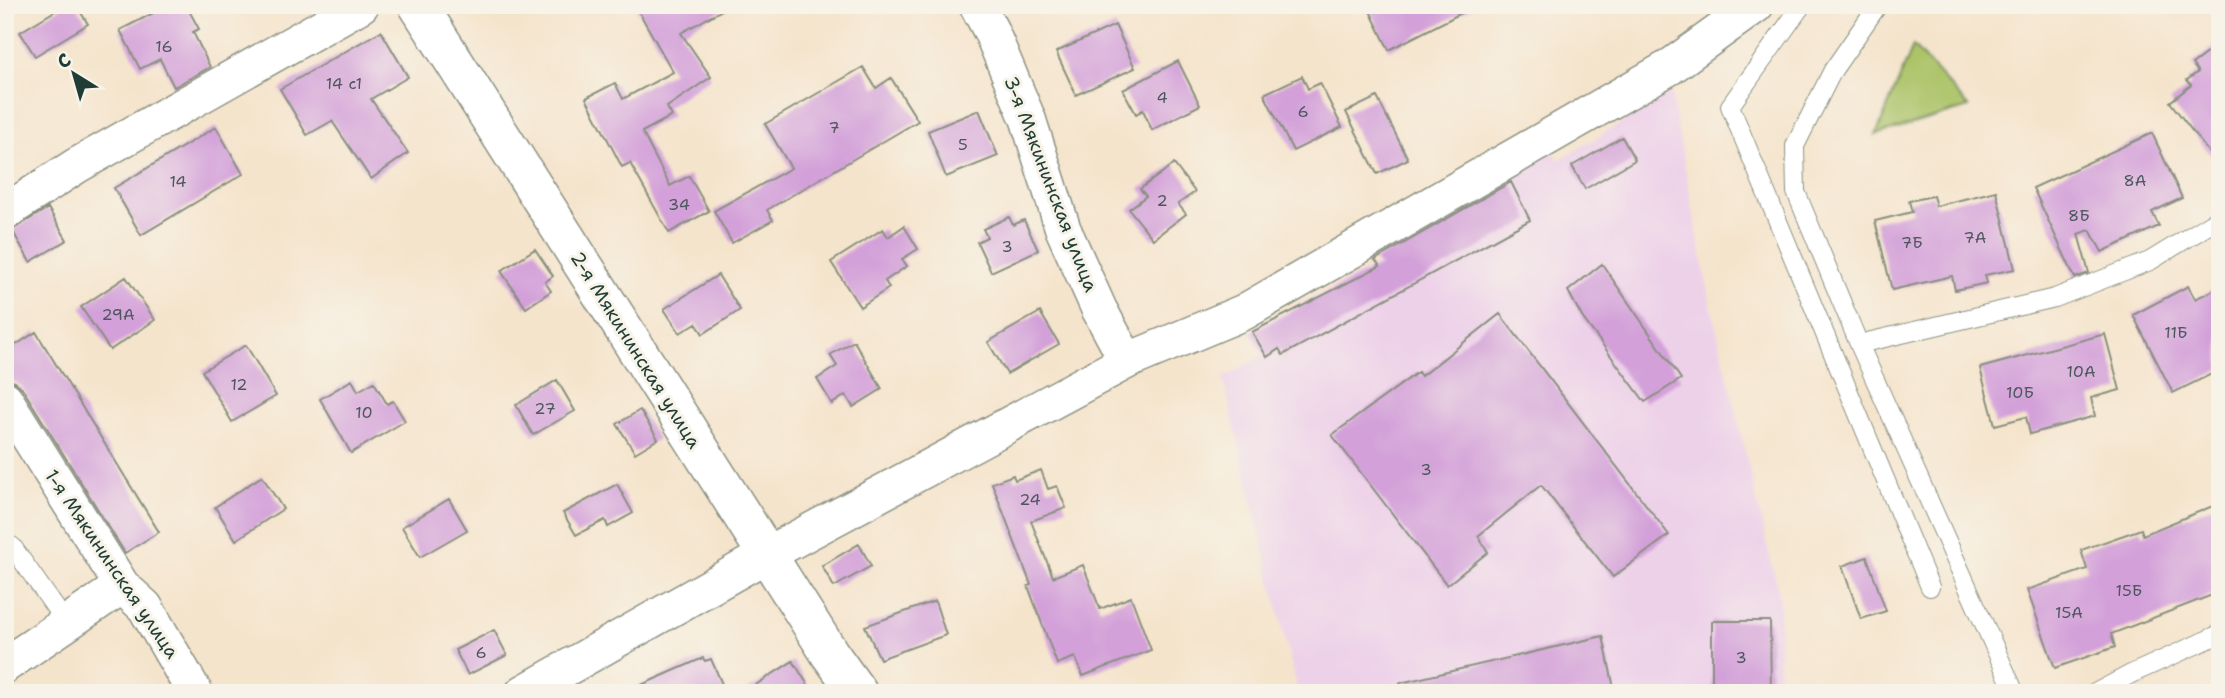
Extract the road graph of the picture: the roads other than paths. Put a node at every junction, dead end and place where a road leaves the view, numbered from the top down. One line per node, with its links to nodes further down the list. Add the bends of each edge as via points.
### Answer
1 (361, 5): 7 (street, via 76,166)
2 (418, 5): 13 (street, 2-я Мякининская улица)
3 (977, 5): 10 (street, 3-я Мякининская улица, via 1028,119 1063,229)
4 (1756, 5): 10 (street, via 1670,67 1244,312)
5 (1802, 5): 15 (lane, via 1730,106)
6 (1878, 5): 9 (lane, via 1833,70 1795,146 1796,192)
7 (5, 212)
8 (2220, 218): 9 (lane, via 2150,261 2055,298)
9 (1859, 344): 22 (lane)
10 (1127, 361): 13 (street)
11 (5, 399): 14 (street, 1-я Мякининская улица)
12 (12, 547): 16 (lane)
13 (766, 555): 20 (street); 21 (street, 2-я Мякининская улица)
14 (122, 586): 16 (street); 19 (street, 1-я Мякининская улица, via 145,607)
15 (1930, 587)
16 (66, 623): 18 (street)
17 (2220, 634): 23 (lane)
18 (5, 665)
19 (195, 693)
20 (523, 693)
21 (858, 693)
22 (2015, 693)
23 (2095, 693)

